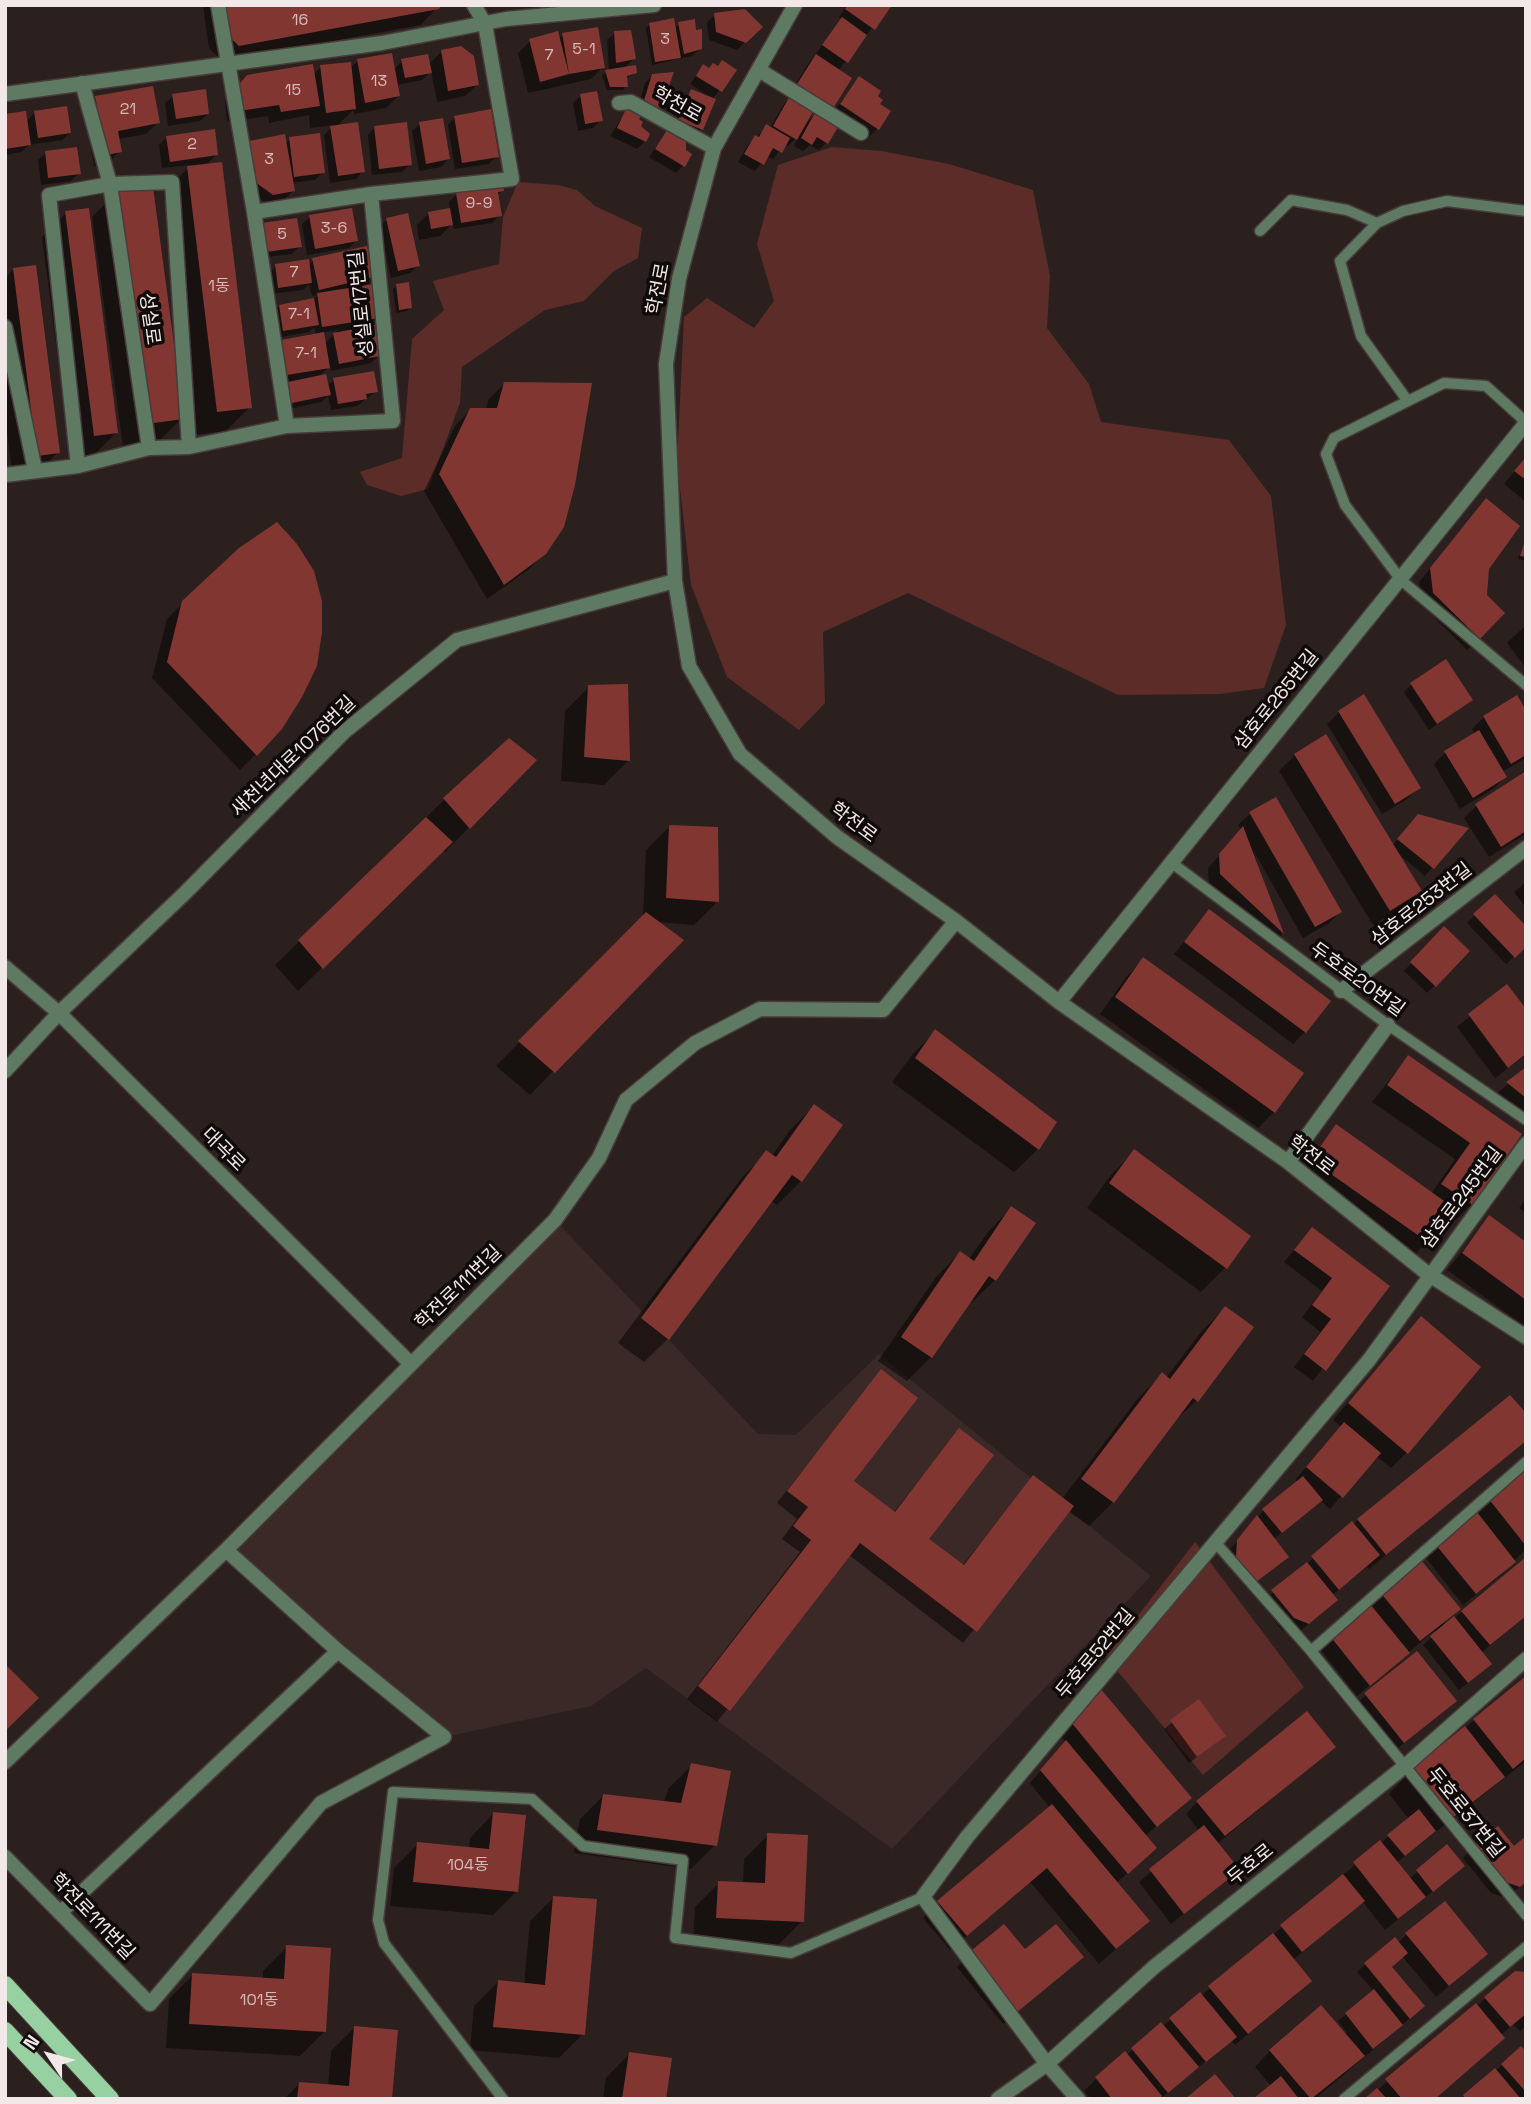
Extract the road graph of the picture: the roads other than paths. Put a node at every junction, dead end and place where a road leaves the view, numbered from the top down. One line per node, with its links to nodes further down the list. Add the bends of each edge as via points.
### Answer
1 (218, 5): 6 (street)
2 (474, 5): 5 (street)
3 (654, 5): 5 (street)
4 (794, 5): 7 (street, 학전로)
5 (485, 24): 6 (street, via 382,43); 14 (street, via 512,179)
6 (227, 62): 8 (street); 16 (street)
7 (759, 70): 11 (street); 12 (street, 학전로)
8 (82, 83): 9 (street); 13 (street, 성실로)
9 (5, 94)
10 (619, 103): 12 (street, 학천로, via 631,102)
11 (861, 133)
12 (714, 148): 29 (street, 학전로, via 679,279 666,363)
13 (110, 184): 23 (street, via 172,182); 24 (street, 성실로); 25 (street, via 49,195)
14 (371, 194): 16 (street); 22 (street, 성실로17번길, via 393,421)
15 (1526, 211): 17 (lane, via 1447,201 1403,211)
16 (254, 212): 22 (street)
17 (1377, 223): 18 (lane, via 1347,210 1291,200); 20 (lane, via 1340,261 1361,336)
18 (1260, 231)
19 (5, 327): 26 (street)
20 (1407, 400): 21 (lane, via 1444,383 1486,386); 28 (lane, via 1334,438 1326,454 1345,505)
21 (1526, 423): 28 (street, 삼호로265번길)
22 (286, 426): 23 (street, 성실로17번길)
23 (189, 447): 24 (street, 성실로17번길)
24 (149, 448): 25 (street)
25 (78, 466): 26 (street)
26 (35, 470): 27 (street)
27 (5, 475)
28 (1401, 580): 30 (lane); 32 (street, 삼호로265번길)
29 (675, 581): 33 (street, 학전로, via 690,666 740,754 837,837); 37 (street, 새천년대로1076번길, via 457,640 344,732)
30 (1526, 685)
31 (1526, 848): 35 (street, 삼호로253번길)
32 (1172, 863): 35 (lane, 두호로20번길); 36 (street, 삼호로265번길)
33 (956, 921): 36 (street, 학전로); 45 (street, 학전로111번길, via 883,1010 761,1009 695,1042 626,1100 600,1158 555,1220)
34 (5, 967): 37 (street, 대곡로)
35 (1341, 991): 38 (lane, 두호로20번길)
36 (1059, 1002): 42 (street, 학전로)
37 (59, 1013): 39 (street, 새천년대로1076번길); 45 (street, 대곡로)
38 (1388, 1026): 40 (lane, 두호로20번길); 42 (street)
39 (5, 1070)
40 (1526, 1120)
41 (1526, 1144): 43 (street, 삼호로245번길)
42 (1288, 1162): 43 (street, 학전로)
43 (1428, 1274): 44 (street, 학전로); 47 (street, 두호로52번길, via 1368,1360)
44 (1526, 1337)
45 (410, 1363): 48 (street, 학전로111번길)
46 (1526, 1462): 50 (lane)
47 (1215, 1542): 50 (lane, 두호로37번길); 55 (street, 두호로52번길, via 967,1837)
48 (226, 1550): 49 (street); 52 (street, 학전로111번길)
49 (338, 1651): 56 (street); 56 (street, 학전로111번길, via 444,1737 321,1803 150,2004)
50 (1311, 1651): 53 (lane, 두호로37번길)
51 (1526, 1659): 53 (street, 두호로)
52 (5, 1762)
53 (1405, 1766): 57 (lane, 두호로37번길); 61 (street, 두호로, via 1154,1967)
54 (5, 1857): 56 (street, 학전로111번길)
55 (923, 1897): 61 (street); 64 (lane, via 792,1953 675,1938 683,1860 583,1846 532,1799 393,1792 378,1920 384,1943)
56 (61, 1912)
57 (1526, 1915)
58 (1526, 1947): 67 (lane)
59 (5, 1984): 63 (main road)
60 (5, 2031): 62 (main road)
61 (1047, 2064): 65 (street, 두호로); 66 (street)
62 (68, 2099)
63 (110, 2099)
64 (503, 2099)
65 (998, 2099)
66 (1078, 2099)
67 (1344, 2099)

